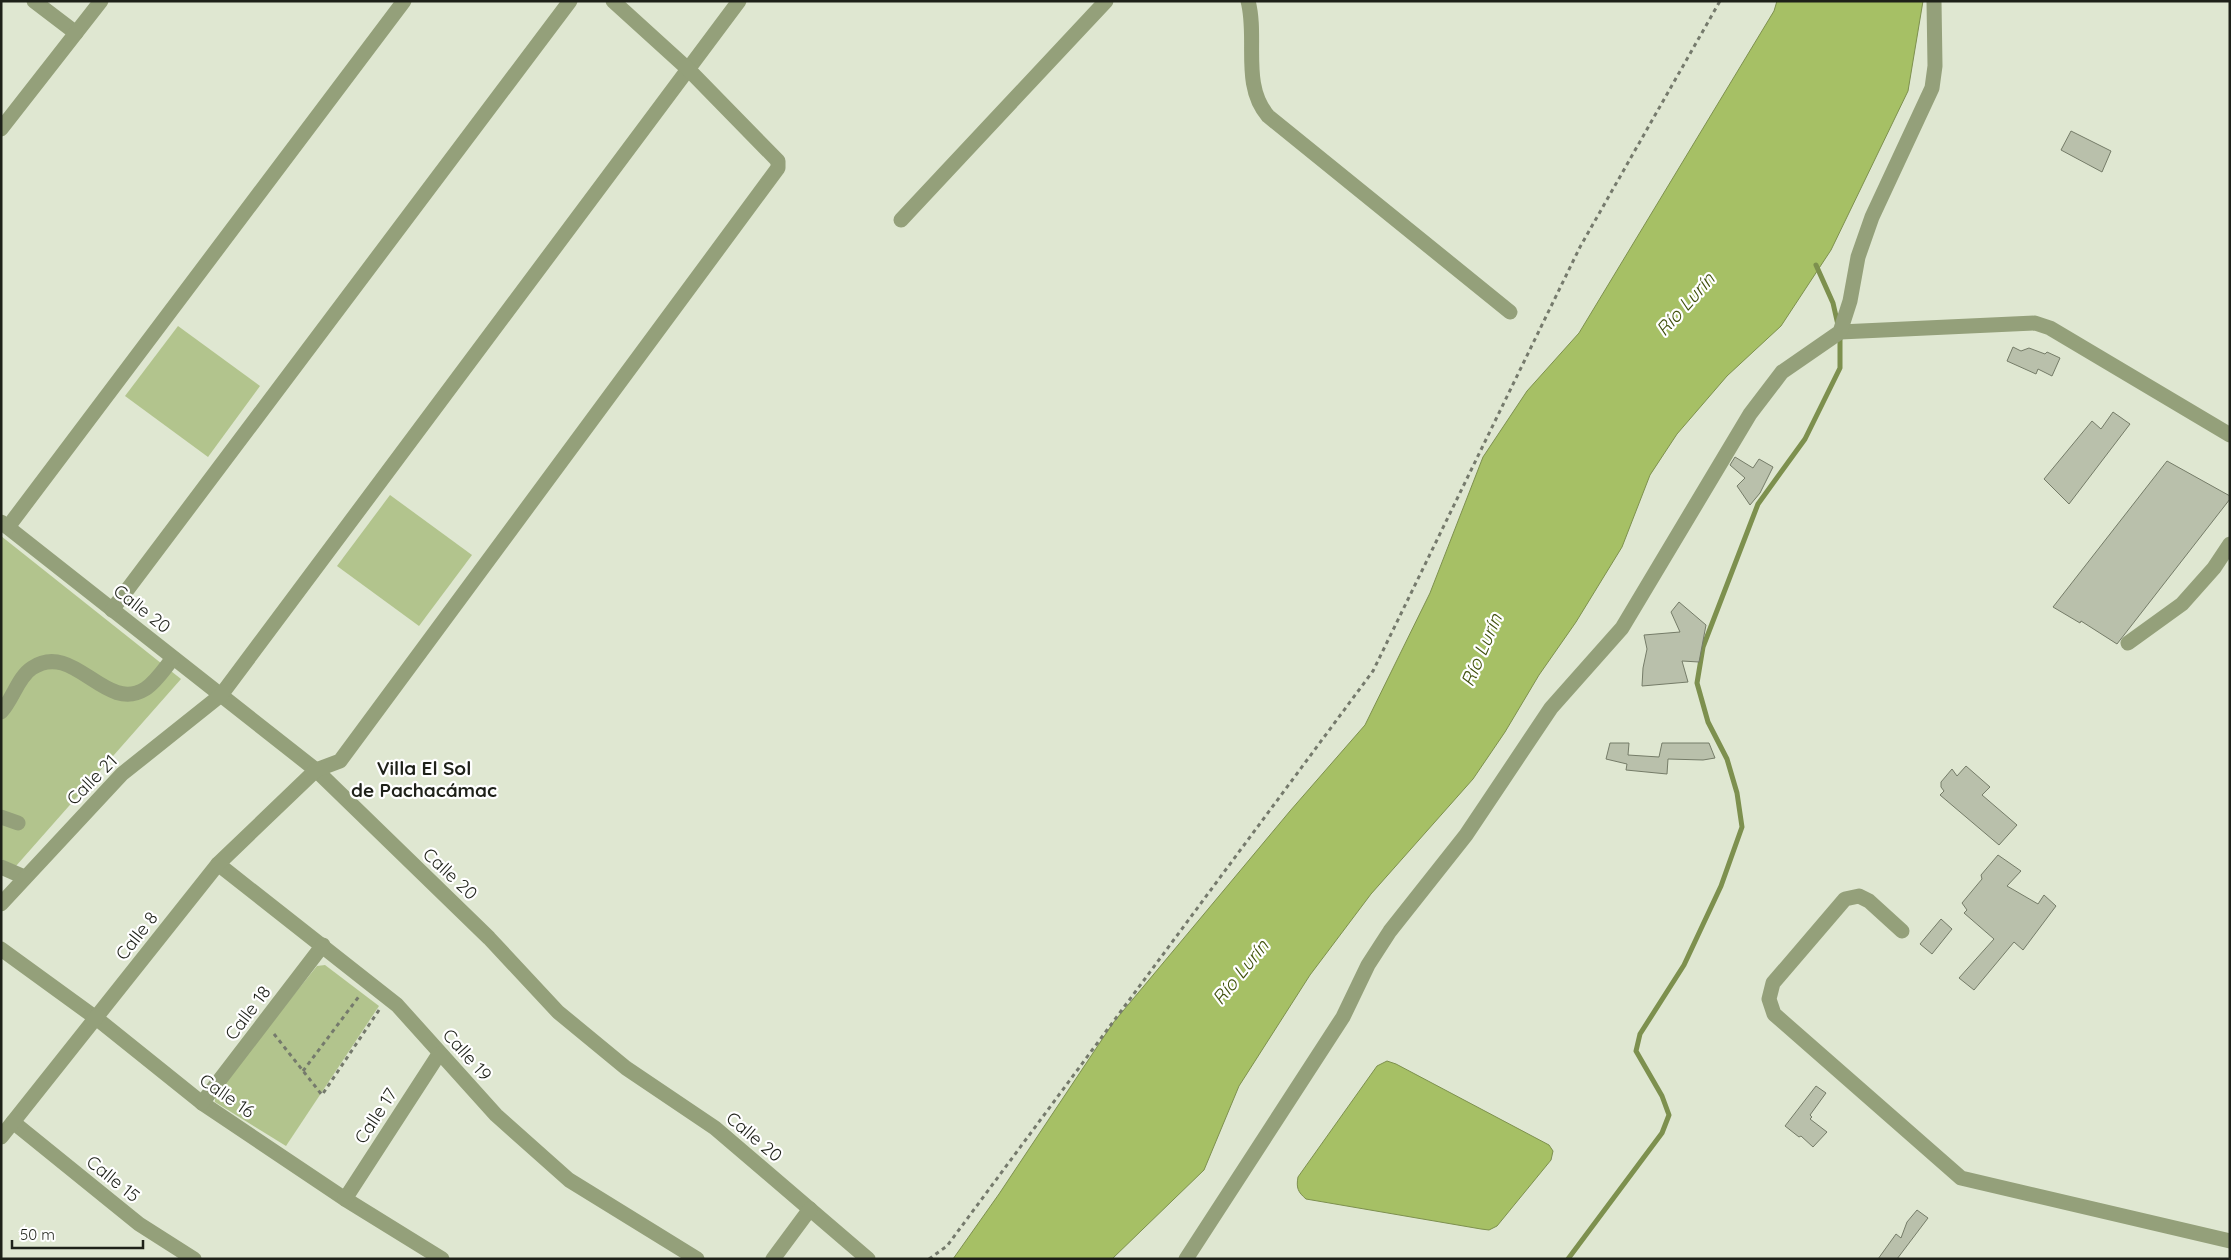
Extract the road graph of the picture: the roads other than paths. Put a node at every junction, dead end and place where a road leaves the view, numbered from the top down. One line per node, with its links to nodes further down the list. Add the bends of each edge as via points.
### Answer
1 (34, 1): 10 (street)
2 (101, 1): 10 (street)
3 (404, 1): 17 (street)
4 (570, 1): 19 (street)
5 (613, 1): 11 (street)
6 (739, 1): 11 (street, Calle 21)
7 (1106, 1): 13 (street)
8 (1248, 1): 14 (street, via 1254,89 1268,116)
9 (1934, 1): 15 (street, via 1932,88 1872,216 1858,257)
10 (76, 33): 12 (street)
11 (689, 70): 22 (street, Calle 21); 24 (street, via 778,161 778,168 340,761)
12 (1, 129)
13 (901, 220)
14 (1510, 312)
15 (1840, 332): 16 (street, via 2035,323 2050,328); 47 (street, via 1782,372 1750,414 1622,628 1551,708 1466,835 1390,931 1368,965 1343,1017)
16 (2230, 435)
17 (4, 524): 19 (street, Calle 20)
18 (2230, 544): 20 (street, via 2182,604)
19 (112, 610): 21 (street, Calle 20)
20 (2128, 642)
21 (173, 658): 22 (street, Calle 20); 23 (street, via 149,686 130,695 114,692 68,664 44,662 25,674)
22 (221, 696): 24 (street, Calle 20); 29 (street, Calle 21, via 122,774)
23 (1, 712)
24 (316, 770): 27 (street, Calle 8); 40 (street, Calle 20, via 490,938 558,1012 626,1068 715,1128)
25 (1, 817): 26 (street)
26 (18, 823)
27 (218, 864): 32 (street, Calle 19); 34 (street, Calle 8)
28 (1, 867): 29 (street)
29 (24, 877): 30 (street, Calle 21)
30 (1, 904)
31 (1902, 931): 41 (street, via 1869,901 1859,896 1845,899 1773,983 1769,999 1774,1014 1961,1178)
32 (323, 945): 35 (street, Calle 19, via 397,1005); 36 (street, Calle 18)
33 (1, 949): 34 (street, Calle 16)
34 (96, 1018): 36 (street, Calle 16); 37 (street, Calle 8)
35 (439, 1054): 39 (street, Calle 17); 44 (street, Calle 19, via 496,1115 569,1180)
36 (202, 1103): 39 (street, Calle 16)
37 (13, 1122): 38 (street, Calle 8); 42 (street, Calle 15, via 139,1224)
38 (1, 1137)
39 (345, 1199): 43 (street, Calle 16)
40 (810, 1208): 45 (street); 46 (street, Calle 20)
41 (2230, 1240)
42 (194, 1259)
43 (442, 1259)
44 (697, 1259)
45 (773, 1259)
46 (868, 1259)
47 (1186, 1259)

